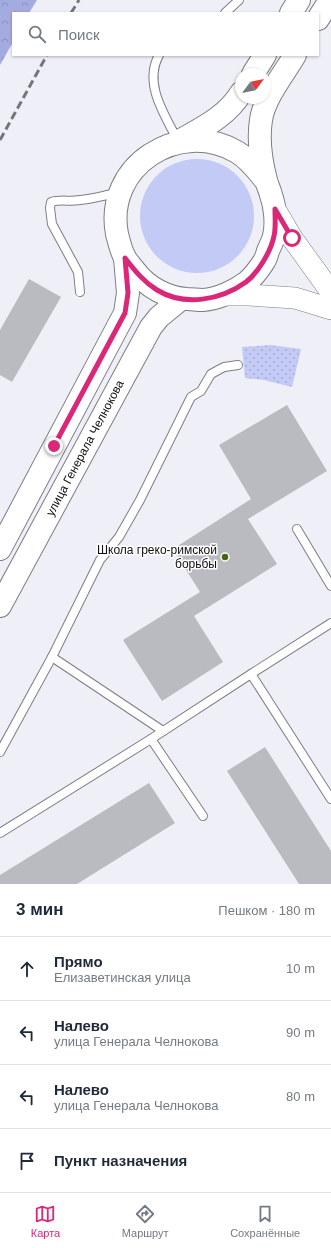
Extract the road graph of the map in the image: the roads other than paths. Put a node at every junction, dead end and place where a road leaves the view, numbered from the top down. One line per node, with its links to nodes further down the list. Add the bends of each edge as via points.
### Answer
1 (239, 0): 4 (lane)
2 (299, 0): 5 (main road)
3 (330, 0): 6 (main road)
4 (226, 12)
5 (292, 12)
6 (319, 17)
7 (158, 56): 12 (lane, via 153,78 155,90)
8 (263, 56): 10 (main road)
9 (294, 56): 13 (main road, via 265,105 261,118 259,135)
10 (256, 68)
11 (235, 103): 12 (main road, via 223,115)
12 (178, 142): 13 (main road, via 199,140 219,144 238,152); 14 (main road, via 145,158 135,168)
13 (266, 181): 15 (main road)
14 (121, 193): 16 (main road, via 116,227); 17 (lane, via 52,202 52,224 78,272)
15 (275, 209): 18 (main road, via 292,238); 19 (main road, via 274,236 265,261 247,282)
16 (125, 258): 20 (main road, via 139,276 157,290); 24 (main road, via 128,293 125,313)
17 (80, 292)
18 (331, 292)
19 (224, 295): 20 (main road, via 203,300); 21 (main road, via 295,298)
20 (180, 299): 26 (main road, улица Генерала Челнокова, via 151,327)
21 (331, 309)
22 (238, 365): 28 (lane, via 224,367 211,374 201,391 191,397 140,500 119,537 100,560)
23 (297, 529): 25 (lane)
24 (0, 549)
25 (331, 586)
26 (0, 606)
27 (331, 623): 29 (lane)
28 (52, 657): 30 (lane); 32 (lane)
29 (251, 674): 30 (lane); 33 (lane)
30 (163, 731): 31 (lane)
31 (151, 739): 34 (lane); 35 (lane)
32 (0, 752)
33 (331, 799)
34 (203, 816)
35 (0, 833)

